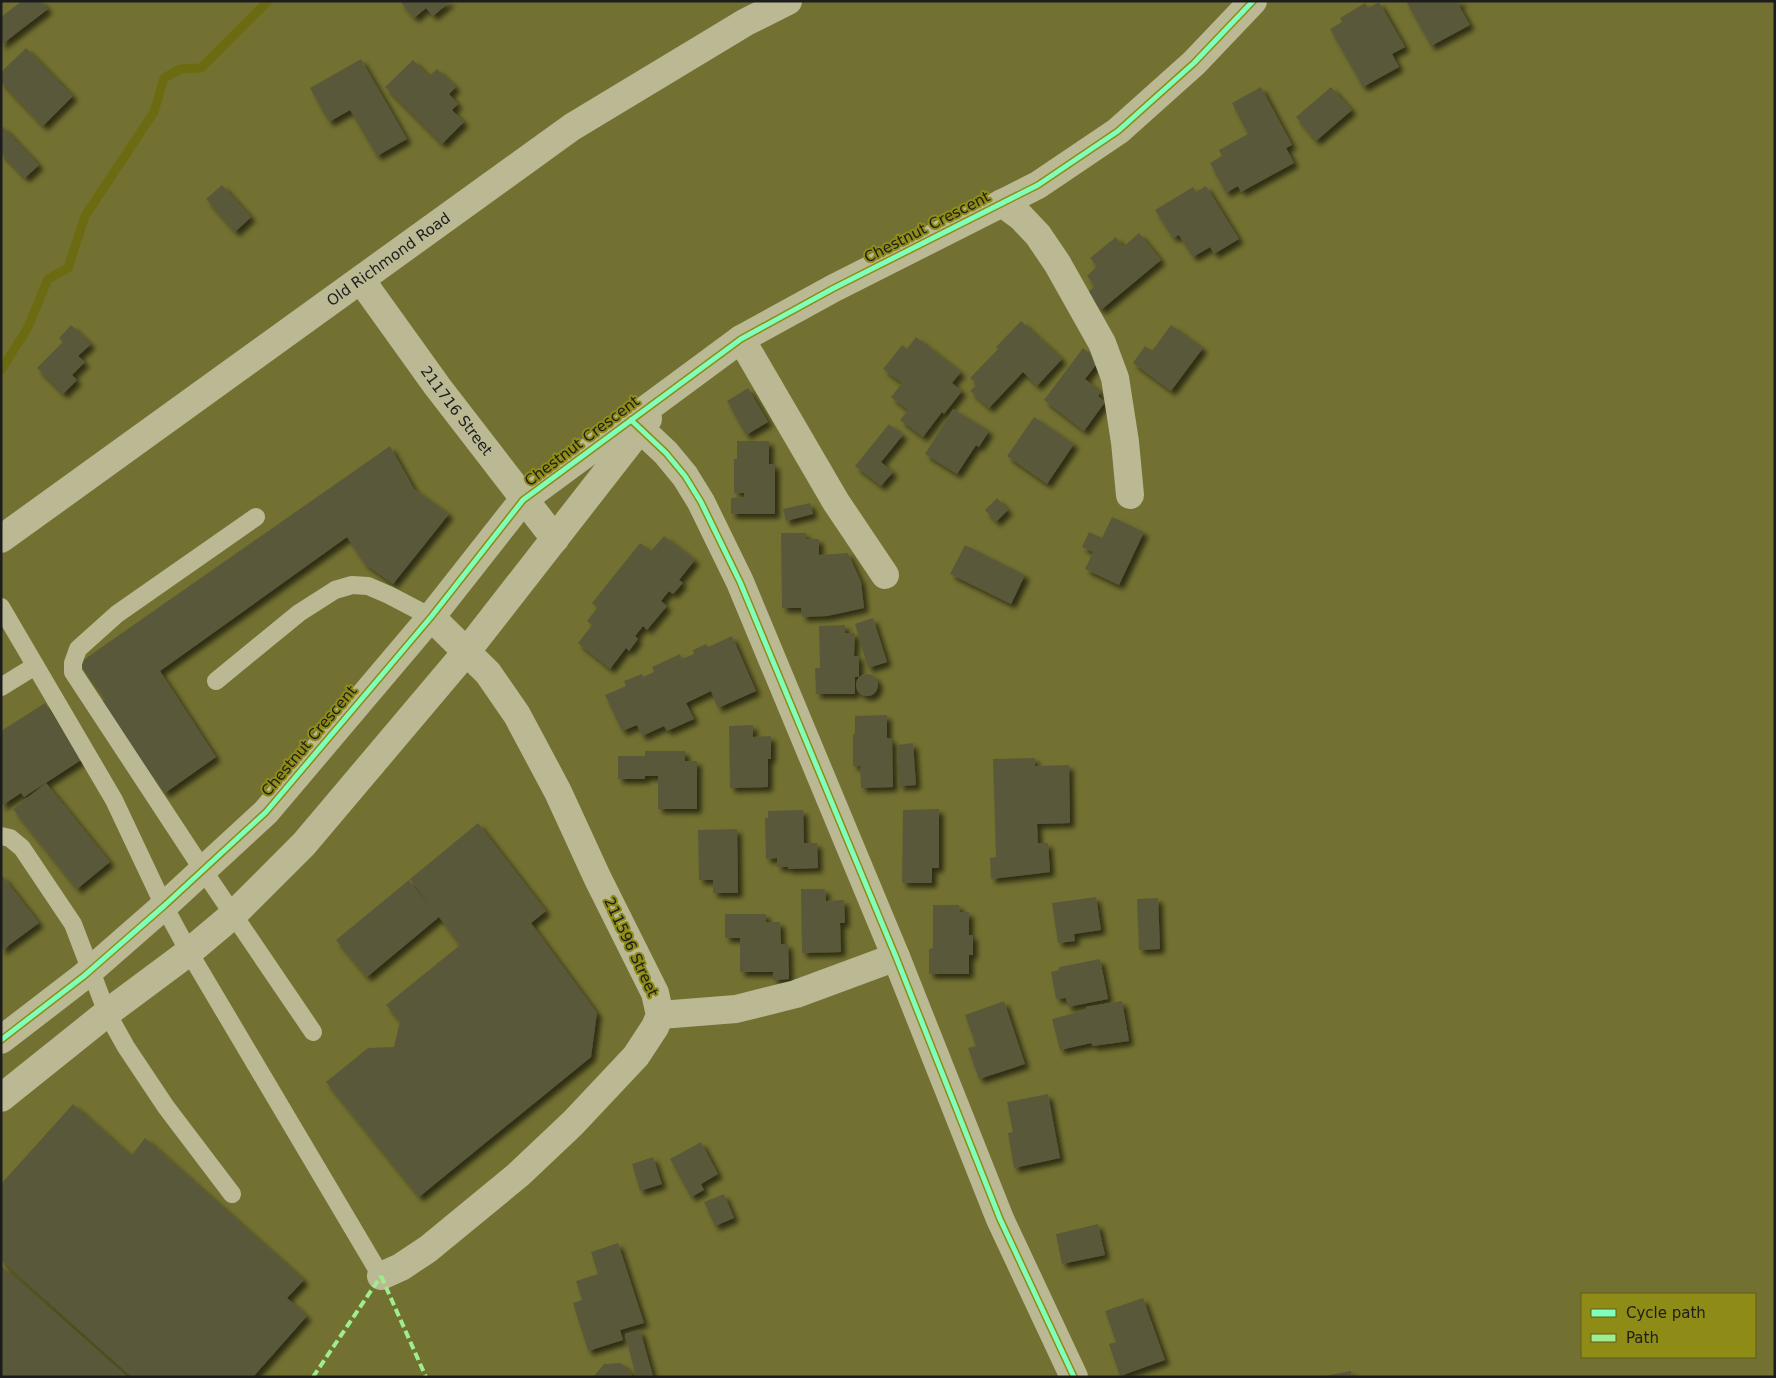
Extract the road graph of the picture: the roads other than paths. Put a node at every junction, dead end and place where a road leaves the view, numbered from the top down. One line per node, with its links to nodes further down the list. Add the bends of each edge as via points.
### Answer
1 (788, 1): 4 (street, Old Richmond Road, via 746,22 572,127)
2 (1253, 1): 3 (street, Chestnut Crescent, via 1194,63 1118,131 1038,185)
3 (1002, 203): 5 (street, Chestnut Crescent, via 834,288); 7 (street, via 1038,235 1102,343 1115,378)
4 (361, 280): 8 (street, 211716 Street); 10 (street, Old Richmond Road)
5 (741, 340): 6 (street, Chestnut Crescent, via 669,392); 12 (street, via 836,502)
6 (635, 424): 8 (street, Chestnut Crescent); 11 (street, Chestnut Crescent); 24 (street, via 685,476 740,582)
7 (1130, 495)
8 (523, 500): 11 (street, 211716 Street); 14 (street, Chestnut Crescent)
9 (256, 517): 20 (lane, via 117,614 78,649 73,663 73,672)
10 (1, 539)
11 (554, 540): 15 (street, Chestnut Crescent)
12 (886, 575)
13 (1, 607): 16 (lane)
14 (431, 617): 15 (street, 211596 Street); 17 (lane, via 368,586 352,585 335,590 300,613); 20 (street, Chestnut Crescent, via 266,812)
15 (466, 650): 22 (street, Chestnut Crescent, via 304,844); 27 (street, 211596 Street, via 488,673 517,715 558,792 654,993)
16 (35, 666): 18 (lane); 21 (lane, via 114,800)
17 (216, 681)
18 (1, 686)
19 (1, 836): 25 (lane, via 10,838 22,848 73,924)
20 (202, 870): 21 (street, Chestnut Crescent); 22 (lane)
21 (164, 906): 23 (lane); 25 (street, Chestnut Crescent)
22 (233, 915): 23 (street, Chestnut Crescent); 28 (lane)
23 (189, 952): 26 (street, Chestnut Crescent); 32 (lane)
24 (896, 957): 27 (street, via 770,1001 736,1009); 33 (street, via 1000,1219)
25 (91, 970): 26 (lane); 29 (street, Chestnut Crescent)
26 (107, 1013): 30 (street, Chestnut Crescent); 31 (lane, via 166,1107)
27 (660, 1015): 32 (street, 211596 Street, via 656,1028 636,1056 518,1175 428,1249)
28 (313, 1032)
29 (1, 1040)
30 (1, 1098)
31 (232, 1194)
32 (380, 1276)
33 (1074, 1377)

